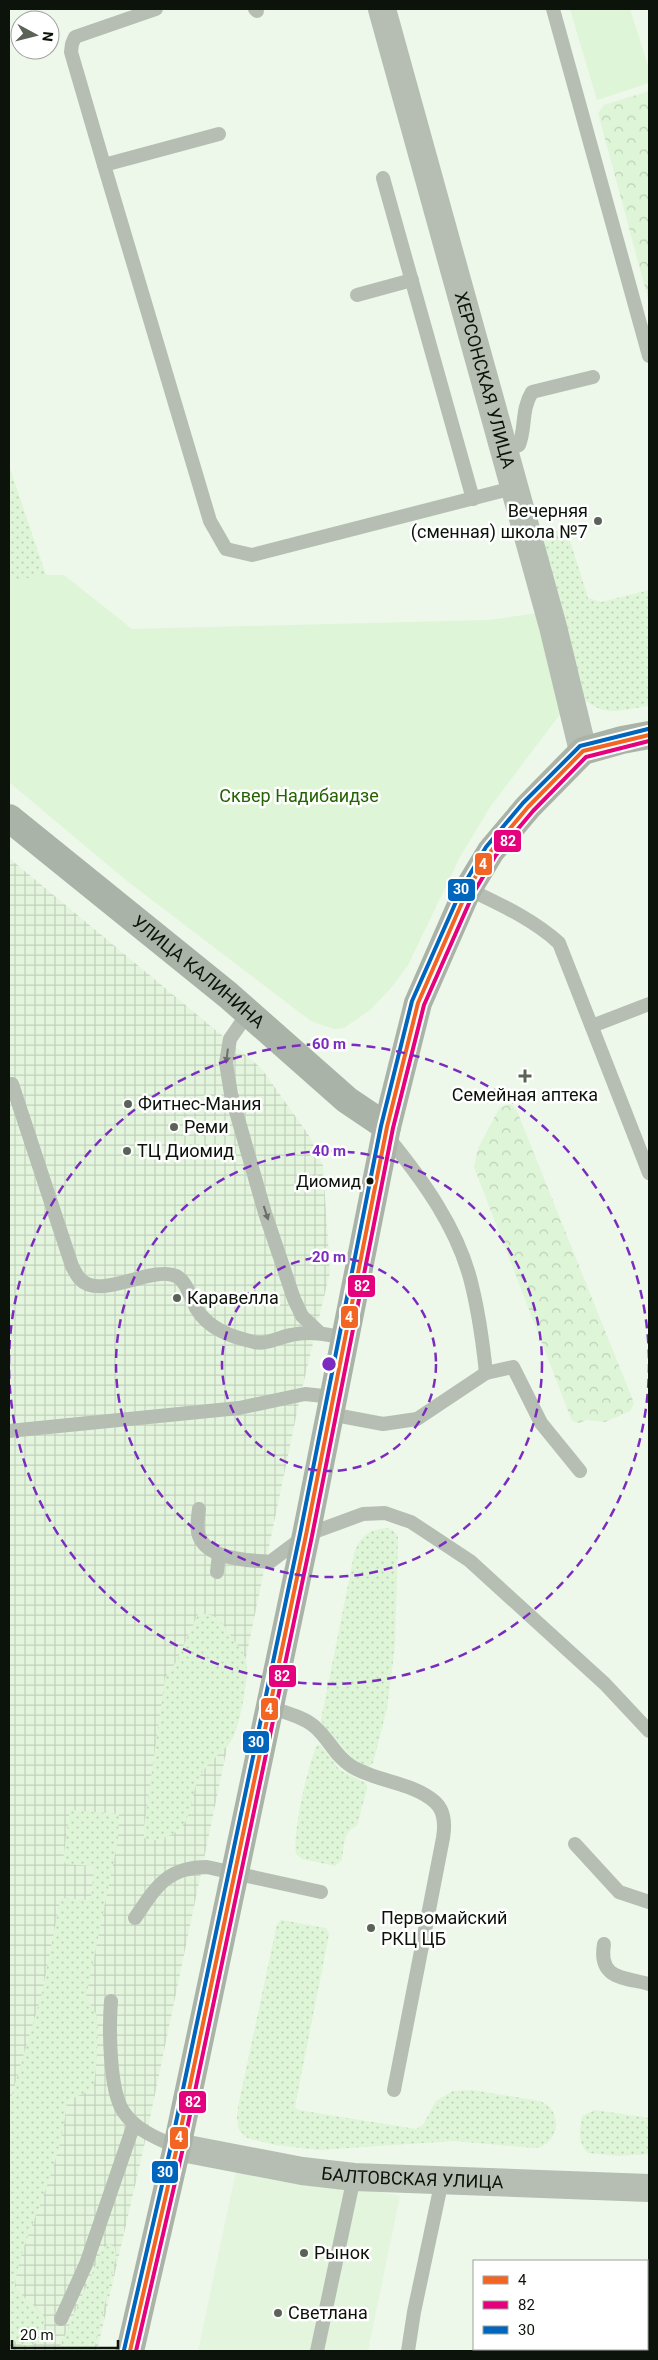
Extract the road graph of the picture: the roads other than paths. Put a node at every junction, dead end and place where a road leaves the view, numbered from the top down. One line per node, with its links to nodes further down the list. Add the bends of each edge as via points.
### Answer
1 (156, 9): 5 (lane, via 76,37 72,44 71,52)
2 (382, 9): 11 (street, ХЕРСОНСКАЯ УЛИЦА)
3 (553, 9): 9 (lane)
4 (219, 134): 5 (lane)
5 (104, 166): 13 (lane, via 210,522 226,549 252,556)
6 (383, 178): 7 (lane)
7 (412, 280): 8 (lane); 13 (lane)
8 (357, 295)
9 (649, 356)
10 (593, 377): 11 (lane, via 532,392 525,403 524,431 519,445)
11 (504, 450): 12 (street, ХЕРСОНСКАЯ УЛИЦА)
12 (513, 488): 13 (lane); 15 (street, ХЕРСОНСКАЯ УЛИЦА, via 553,627)
13 (473, 499)
14 (649, 735): 15 (main road)
15 (583, 752): 17 (main road, via 491,851)
16 (9, 818): 19 (main road, УЛИЦА КАЛИНИНА)
17 (468, 889): 20 (lane, via 547,932 559,943); 22 (main road, via 418,1003)
18 (649, 1004): 20 (lane)
19 (248, 1013): 22 (main road, УЛИЦА КАЛИНИНА); 24 (lane, one-way to 24, via 230,1039 226,1062 231,1094 294,1299 302,1316)
20 (592, 1026): 23 (lane)
21 (12, 1084): 24 (lane, via 72,1266 80,1280 92,1286 164,1274 178,1277 207,1322 226,1334 257,1343 292,1334)
22 (386, 1131): 24 (main road, via 372,1197); 25 (lane, via 420,1176 462,1255 472,1285)
23 (649, 1172)
24 (332, 1335): 26 (main road)
25 (486, 1373): 26 (lane, via 417,1419 383,1424); 28 (lane, via 513,1367 541,1423)
26 (331, 1406): 27 (lane, via 305,1394 238,1408); 30 (main road)
27 (9, 1431)
28 (580, 1471)
29 (199, 1508): 31 (lane, via 199,1536 204,1545)
30 (306, 1535): 31 (lane, via 270,1562); 33 (main road); 34 (lane, via 363,1514 384,1512 411,1522 470,1561 605,1684)
31 (220, 1554): 32 (lane)
32 (216, 1572)
33 (270, 1707): 36 (main road); 43 (lane, via 315,1726 333,1750 351,1766 425,1794 437,1804 442,1816 445,1826 443,1838)
34 (649, 1730)
35 (576, 1844): 38 (lane, via 618,1892)
36 (235, 1872): 37 (lane); 39 (lane, via 188,1867 170,1875 152,1892); 45 (main road)
37 (321, 1892)
38 (649, 1902)
39 (135, 1918)
40 (604, 1944): 41 (lane, via 601,1958 606,1969 613,1975)
41 (649, 1984)
42 (111, 2000): 44 (lane, via 110,2035 117,2095 123,2111)
43 (394, 2090)
44 (134, 2124): 45 (lane); 49 (lane, via 86,2264)
45 (177, 2147): 46 (street, БАЛТОВСКАЯ УЛИЦА); 50 (main road)
46 (354, 2178): 47 (street, БАЛТОВСКАЯ УЛИЦА); 51 (lane)
47 (442, 2180): 48 (street, БАЛТОВСКАЯ УЛИЦА); 52 (lane)
48 (649, 2188)
49 (61, 2319)
50 (130, 2351)
51 (317, 2351)
52 (408, 2351)

